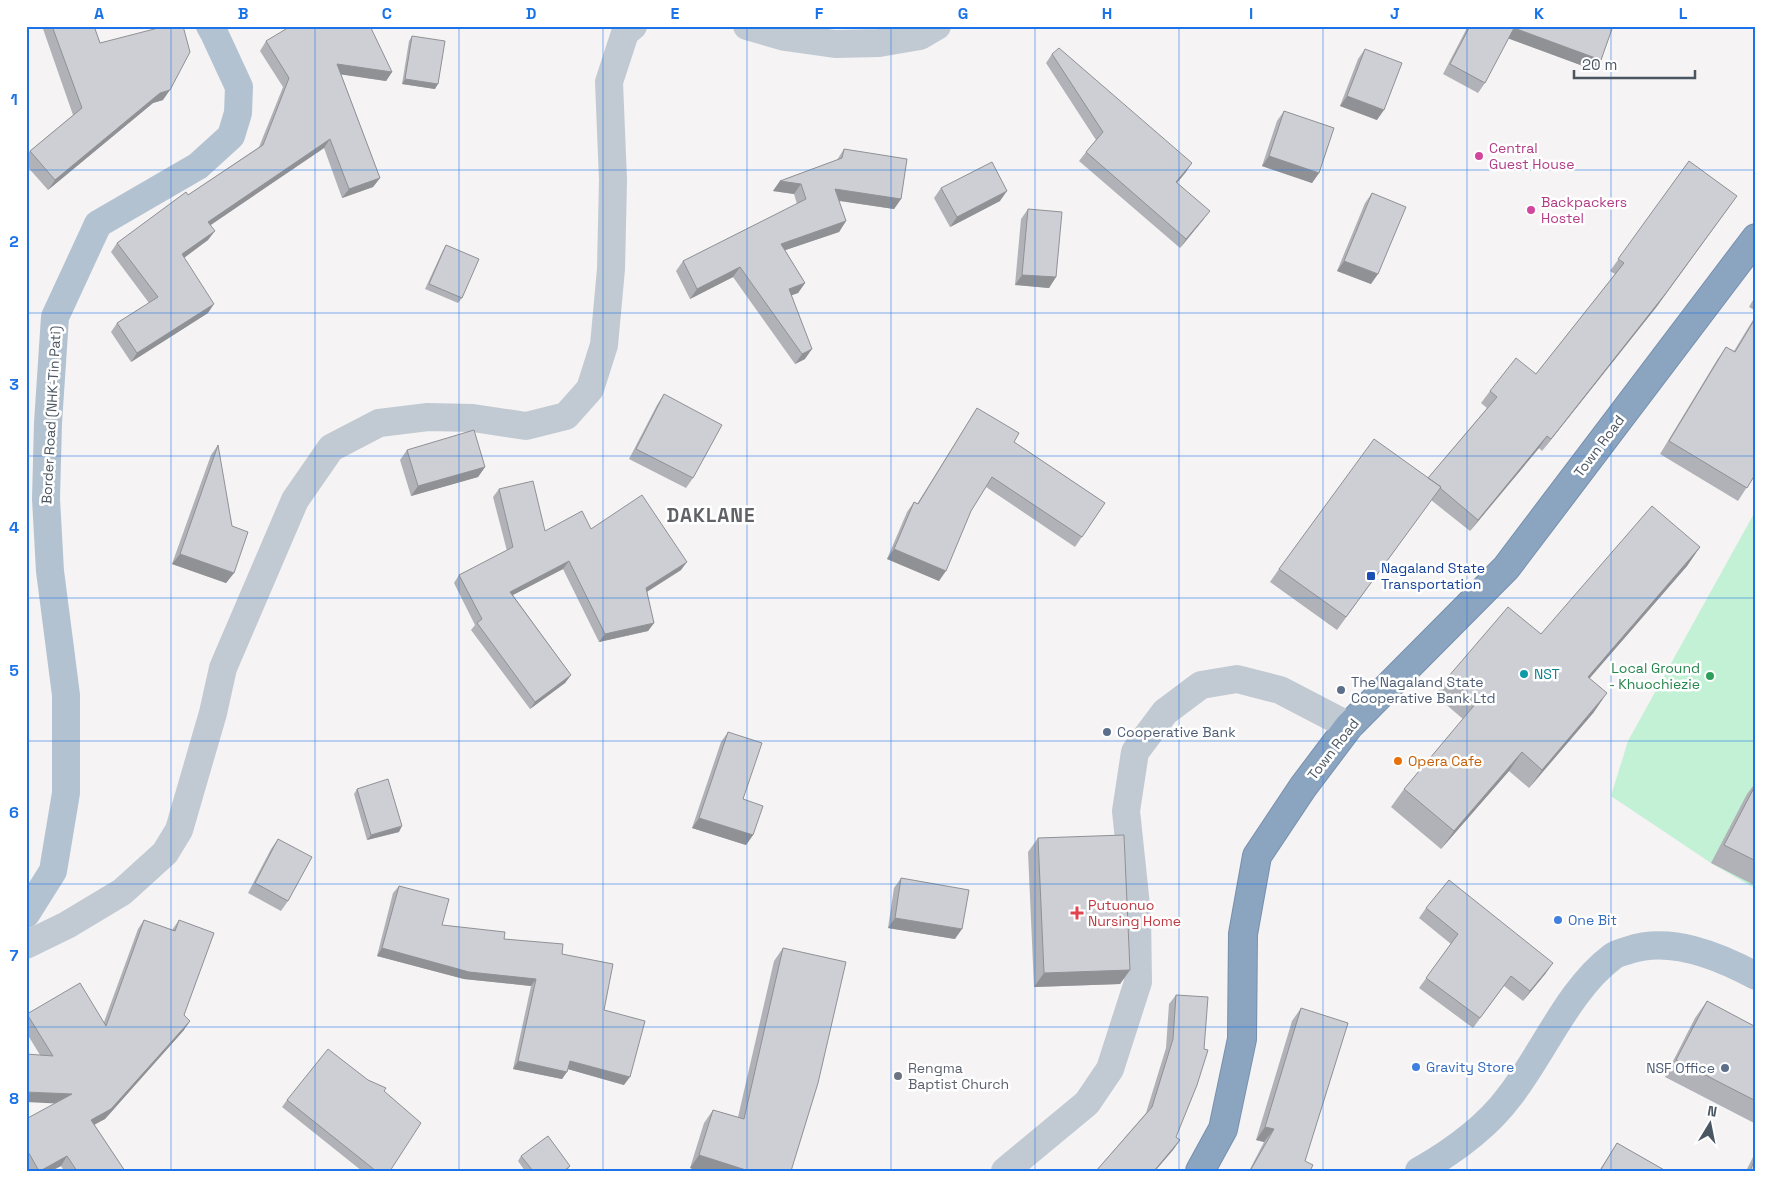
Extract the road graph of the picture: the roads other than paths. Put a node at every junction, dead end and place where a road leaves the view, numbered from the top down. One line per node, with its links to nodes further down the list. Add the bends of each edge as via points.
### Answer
1 (210, 26): 7 (main road, Border Road (NHK-Tin Pati), via 239,87 238,113 231,136 198,166 98,224 55,317 46,499 50,571 66,695 66,793 53,871)
2 (633, 26): 8 (street, via 625,33 609,82 613,180 611,269 604,345 590,389 566,416 526,426 473,418 428,417 379,423 331,448 295,500 223,668 179,830 165,853 122,892 67,925)
3 (747, 26): 4 (street, via 785,37 835,44 879,43 920,36)
4 (937, 26)
5 (1756, 238): 6 (highway, Town Road, via 1506,568)
6 (1348, 726): 10 (street, via 1280,690 1237,679 1201,685 1164,712 1135,752 1126,810 1137,915 1138,982 1110,1068 1087,1103); 11 (highway, Town Road, via 1257,856 1244,934 1242,1039 1223,1128)
7 (26, 914)
8 (26, 944)
9 (1756, 976): 12 (main road, via 1712,957 1661,944 1638,947 1613,956 1575,998 1503,1104 1464,1142)
10 (1005, 1171)
11 (1200, 1171)
12 (1418, 1171)

